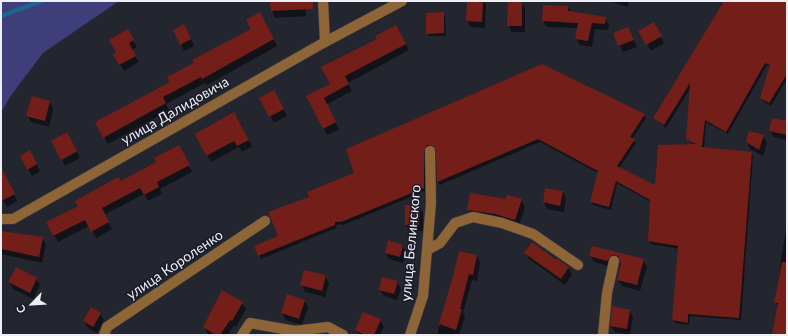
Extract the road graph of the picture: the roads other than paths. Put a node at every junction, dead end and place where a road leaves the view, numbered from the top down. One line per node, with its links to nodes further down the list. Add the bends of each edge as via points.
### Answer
1 (323, 1): 3 (street)
2 (402, 1): 3 (street, улица Далидовича)
3 (325, 42): 5 (street, улица Далидовича, via 13,219)
4 (430, 151): 7 (street, улица Белинского, via 431,203)
5 (1, 219)
6 (265, 221): 10 (street, улица Короленко, via 107,327)
7 (427, 250): 9 (street, via 440,243 455,223 473,217 502,223 533,234); 13 (street, улица Белинского, via 423,296)
8 (614, 261): 14 (street, via 607,293)
9 (578, 265)
10 (104, 335)
11 (242, 335): 12 (street, via 250,323 295,331 328,327)
12 (343, 335)
13 (410, 335)
14 (603, 335)

